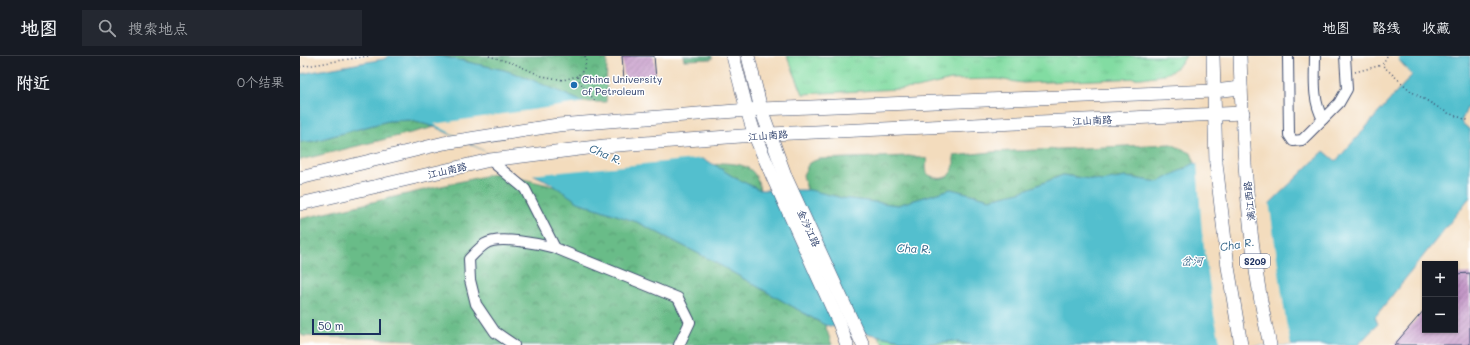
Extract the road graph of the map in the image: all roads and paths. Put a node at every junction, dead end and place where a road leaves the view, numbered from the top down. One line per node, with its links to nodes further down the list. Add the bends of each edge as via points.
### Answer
1 (367, 56): 13 (path)
2 (489, 56): 15 (path, via 542,76 563,80)
3 (585, 56): 15 (path, via 584,71)
4 (733, 56): 20 (main road, 金沙江路)
5 (748, 56): 19 (main road, 金沙江路)
6 (1213, 56): 17 (main road, S209)
7 (1240, 56): 16 (main road, 漓江西路 / S209)
8 (1288, 56): 23 (street, via 1289,135 1293,141 1302,140)
9 (1315, 56): 23 (street, via 1316,102)
10 (1345, 56): 14 (street)
11 (1387, 56): 12 (path)
12 (1382, 66): 14 (path); 24 (path, via 1412,92 1448,113)
13 (300, 67)
14 (1346, 74): 23 (street, via 1347,89 1339,103)
15 (577, 76): 18 (path)
16 (1241, 88): 17 (main road); 21 (main road, 漓江西路 / S209)
17 (1214, 91): 19 (main road); 22 (main road, S209)
18 (596, 102)
19 (761, 109): 20 (main road); 25 (main road, 金沙江路)
20 (747, 110): 26 (main road, 金沙江路); 28 (main road, via 558,125 444,143)
21 (1242, 113): 22 (main road, 江山南路); 39 (main road, 漓江西路 / S209, via 1255,266)
22 (1214, 114): 25 (main road, 江山南路); 38 (main road, S209, bridge, via 1216,163 1228,267)
23 (1323, 119)
24 (1470, 121)
25 (770, 134): 26 (main road, 江山南路); 29 (main road, 金沙江路)
26 (755, 136): 27 (main road, 江山南路, via 604,146); 29 (main road, 金沙江路)
27 (492, 159): 30 (main road, 江山南路); 31 (street, via 525,189)
28 (300, 178)
29 (780, 179): 32 (main road, 金沙江路); 37 (main road, 金沙江路)
30 (300, 204)
31 (555, 248): 33 (street, via 511,240 487,243 469,259 470,280 476,304 495,332); 34 (street, via 678,298 690,322)
32 (839, 323): 35 (main road); 36 (street, 金沙江路)
33 (514, 345)
34 (679, 345)
35 (847, 345)
36 (851, 345)
37 (863, 345)
38 (1242, 345)
39 (1270, 345)

